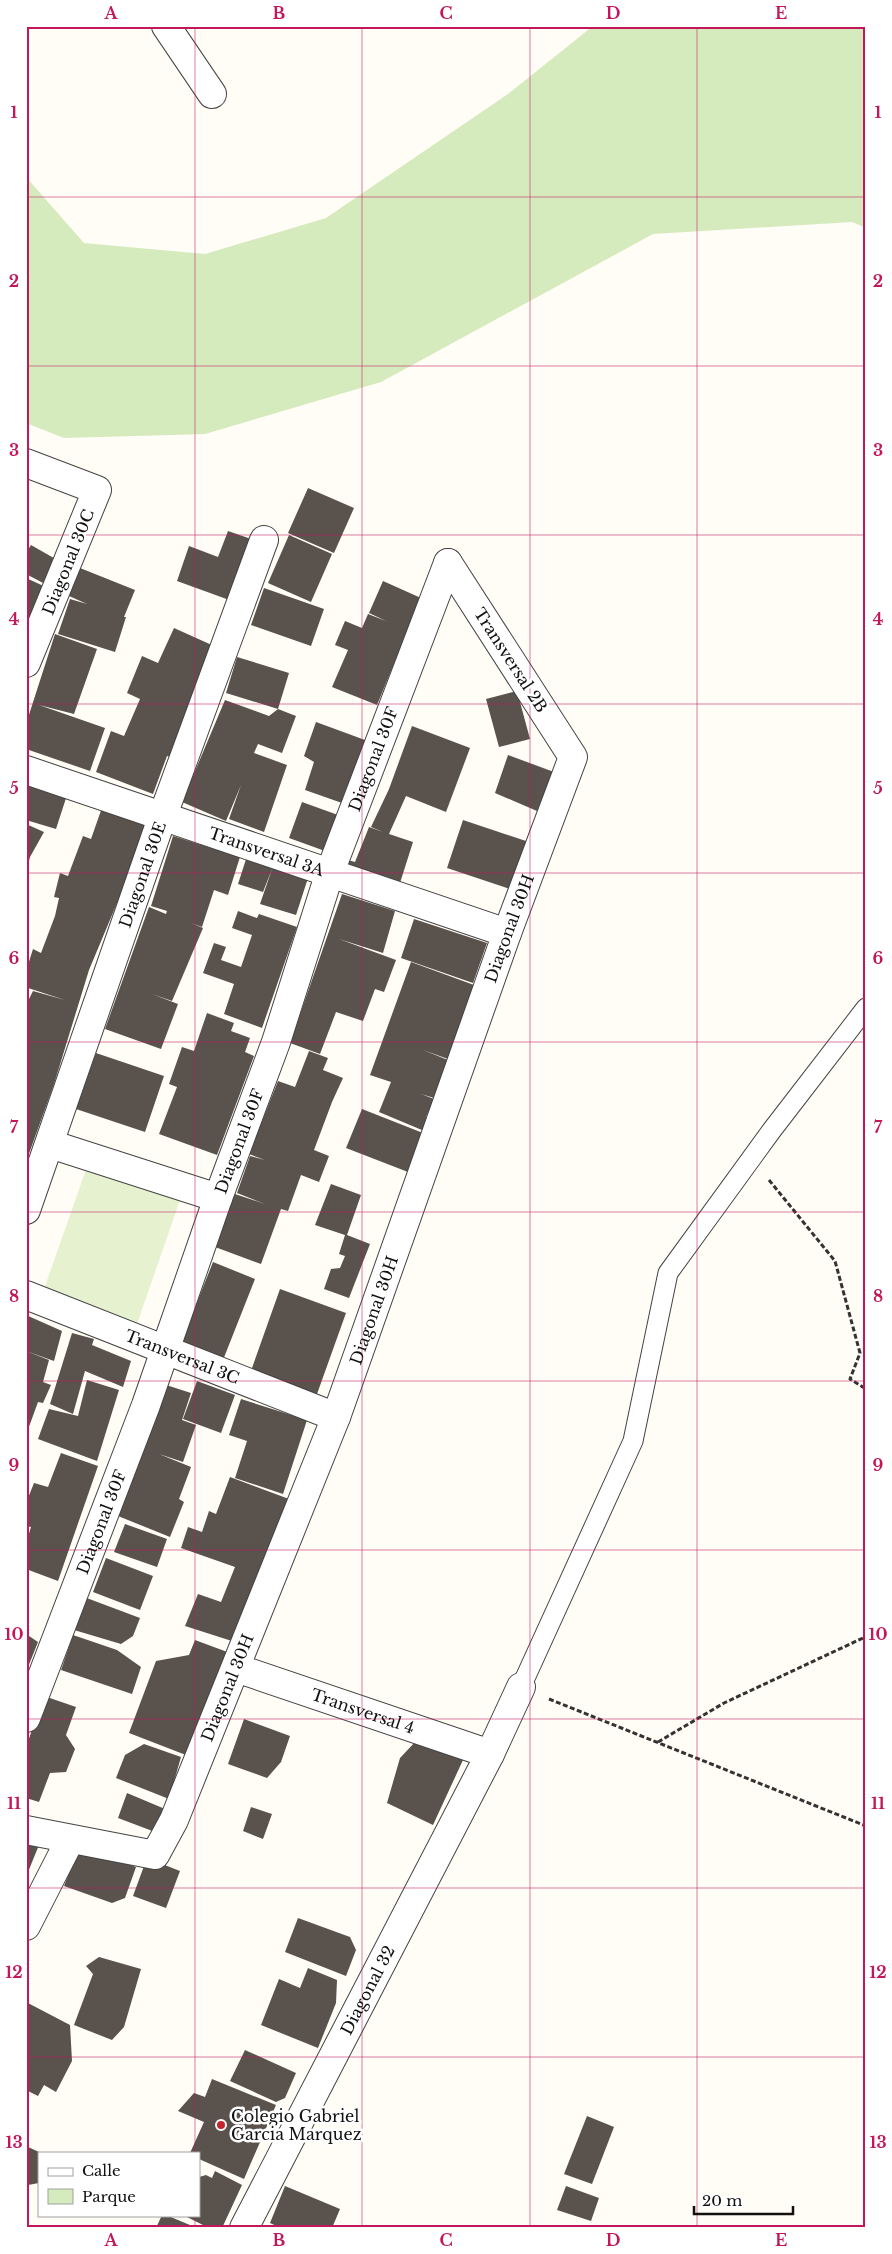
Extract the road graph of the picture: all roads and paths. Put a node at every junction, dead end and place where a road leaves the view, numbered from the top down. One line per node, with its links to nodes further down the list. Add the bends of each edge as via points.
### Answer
1 (166, 26): 2 (street)
2 (212, 94)
3 (26, 463): 6 (street, Diagonal 30C, via 98,490)
4 (264, 540): 9 (street, Diagonal 30E)
5 (448, 563): 7 (street, Transversal 2B); 10 (street, Diagonal 30F)
6 (26, 663)
7 (573, 757): 11 (street, Diagonal 30H)
8 (26, 770): 9 (street, Transversal 3A)
9 (163, 815): 10 (street, Transversal 3A); 13 (street, Diagonal 30E)
10 (330, 872): 11 (street, Transversal 3A); 15 (street, Diagonal 30F, via 276,1042)
11 (507, 933): 20 (street, Diagonal 30H)
12 (866, 1008): 14 (lane)
13 (50, 1144): 15 (street); 16 (street, Diagonal 30E)
14 (751, 1158): 19 (path, via 835,1261 860,1352 850,1379); 23 (lane, via 668,1273 634,1441)
15 (218, 1198): 18 (street, Diagonal 30F)
16 (26, 1210)
17 (26, 1295): 18 (street, Transversal 3C)
18 (165, 1350): 20 (street, Transversal 3C); 24 (street, Diagonal 30F)
19 (866, 1389)
20 (336, 1417): 22 (street, Diagonal 30H)
21 (866, 1634): 25 (path, via 724,1703)
22 (236, 1668): 26 (street, Transversal 4); 29 (street, Diagonal 30H, via 174,1820 155,1855)
23 (521, 1687): 25 (path); 26 (street, Diagonal 32)
24 (26, 1718)
25 (658, 1742): 27 (path)
26 (490, 1754): 31 (street, Diagonal 32)
27 (866, 1826)
28 (26, 1830): 29 (street)
29 (70, 1840): 30 (street)
30 (26, 1926)
31 (244, 2228)

